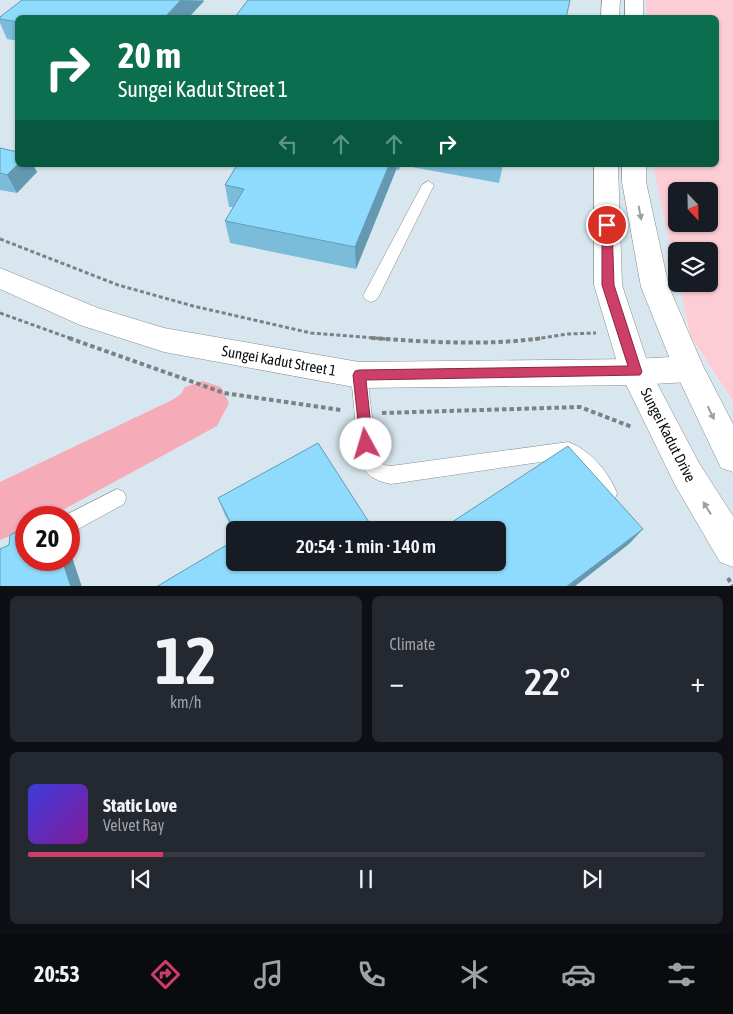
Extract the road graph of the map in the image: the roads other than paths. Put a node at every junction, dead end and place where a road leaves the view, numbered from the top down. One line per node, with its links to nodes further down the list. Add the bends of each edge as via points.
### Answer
1 (611, 0): 3 (main road)
2 (634, 0): 4 (main road)
3 (610, 15)
4 (634, 15)
5 (606, 167): 11 (main road, Sungei Kadut Drive, via 608,285)
6 (634, 167): 10 (main road, one-way to 10, via 634,182 655,287)
7 (428, 185): 9 (lane)
8 (4, 283): 12 (main road, Sungei Kadut Street 1, via 90,317 164,340)
9 (371, 296)
10 (690, 369): 11 (main road, Sungei Kadut Street 1); 13 (main road, one-way to 13)
11 (635, 372): 12 (main road, Sungei Kadut Street 1); 17 (main road, Sungei Kadut Drive, one-way to 11)
12 (359, 375): 15 (lane, via 368,460 371,467 383,474 568,450 582,458)
13 (733, 457)
14 (117, 498): 16 (lane)
15 (621, 510)
16 (80, 518)
17 (728, 559)

